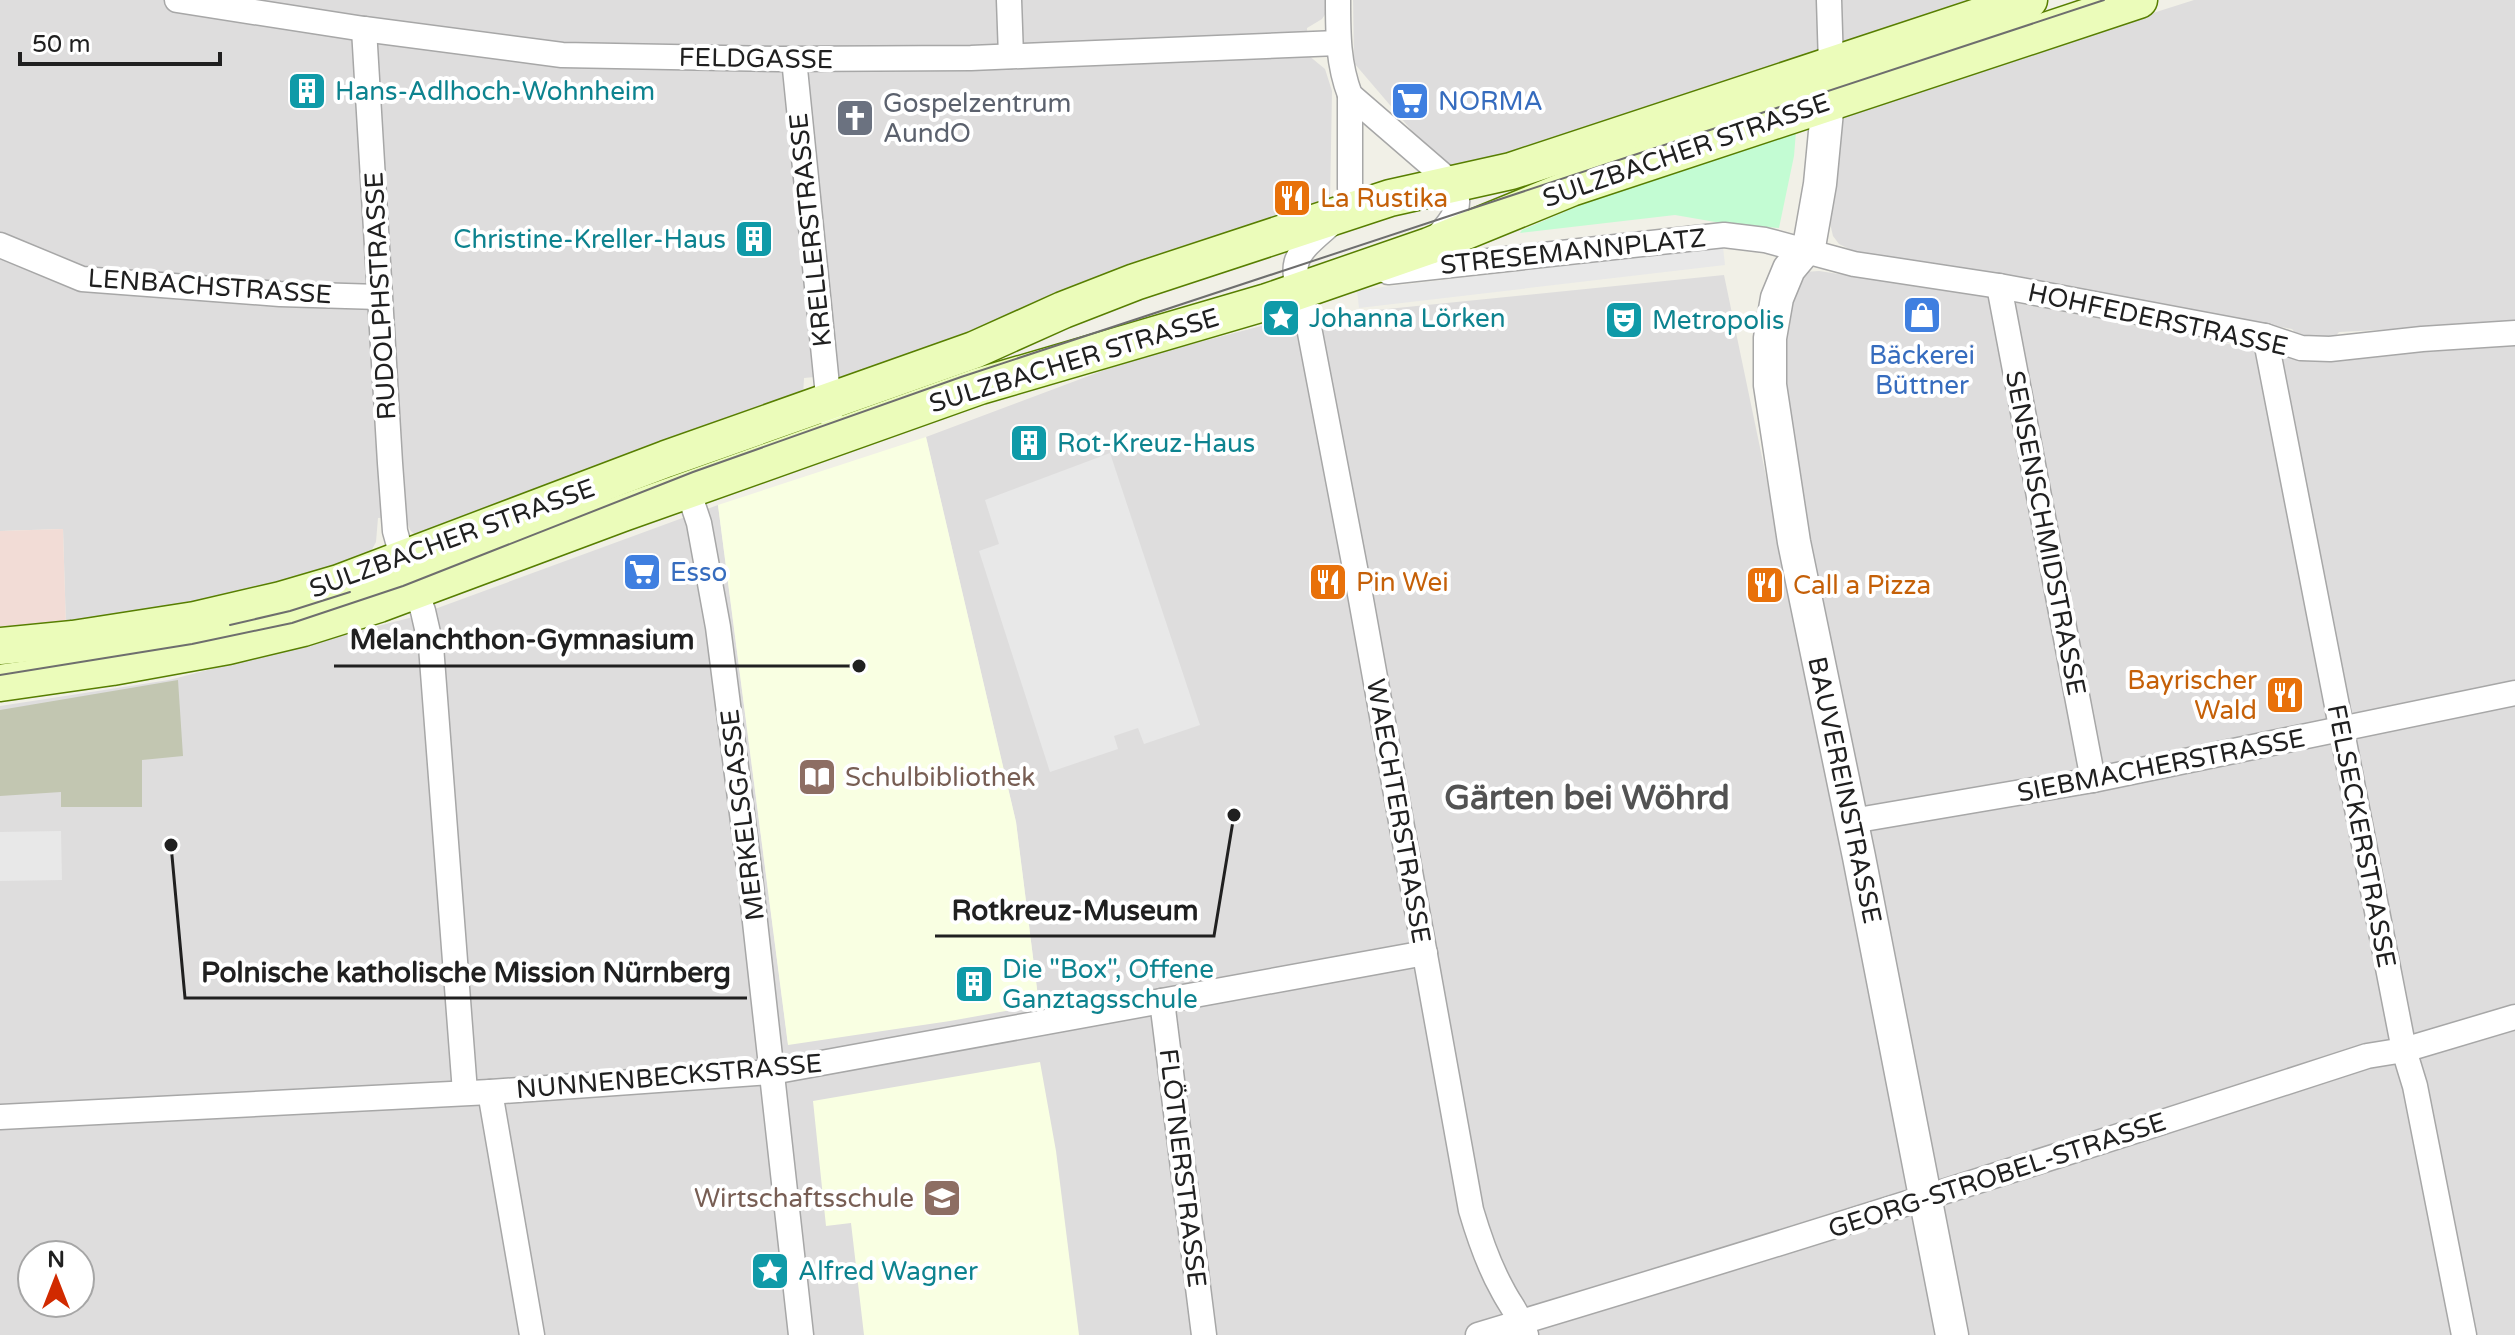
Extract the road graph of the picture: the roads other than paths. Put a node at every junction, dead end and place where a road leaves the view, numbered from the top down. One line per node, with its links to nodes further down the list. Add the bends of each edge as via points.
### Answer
1 (177, 0): 7 (street, FELDGASSE)
2 (1009, 0): 9 (street)
3 (1338, 0): 8 (street)
4 (1829, 0): 11 (street)
5 (2029, 0): 11 (main road, SULZBACHER STRASSE)
6 (2139, 0): 13 (main road, SULZBACHER STRASSE)
7 (364, 29): 10 (street, FELDGASSE, via 562,55); 22 (street, RUDOLPHSTRASSE)
8 (1338, 43): 9 (street, FELDGASSE); 12 (street)
9 (1011, 56): 10 (street, FELDGASSE)
10 (794, 59): 25 (street, KRELLERSTRASSE)
11 (1831, 65): 13 (street, BAUVEREINSTRASSE); 14 (main road, SULZBACHER STRASSE, via 1511,171)
12 (1350, 95): 14 (street); 15 (street)
13 (1830, 101): 17 (main road, SULZBACHER STRASSE, via 1571,188); 18 (street, BAUVEREINSTRASSE, via 1820,184)
14 (1453, 184): 15 (main road, SULZBACHER STRASSE, via 1390,198); 17 (street, via 1458,208)
15 (1348, 200): 21 (street, WAECHTERSTRASSE, via 1299,254); 25 (main road, SULZBACHER STRASSE, via 1111,290 974,350)
16 (0, 245): 22 (street, LENBACHSTRASSE, via 82,279)
17 (1429, 246): 19 (main road, SULZBACHER STRASSE)
18 (1804, 251): 19 (street, STRESEMANNPLATZ, via 1747,236 1714,235); 20 (street, HOHFEDERSTRASSE); 34 (street, BAUVEREINSTRASSE, via 1789,269 1777,298 1770,385 1794,542)
19 (1339, 276): 21 (main road, SULZBACHER STRASSE)
20 (1999, 286): 24 (street, HOHFEDERSTRASSE); 33 (street, SENSENSCHMIDSTRASSE)
21 (1299, 291): 26 (main road, SULZBACHER STRASSE, via 980,386); 35 (street, WAECHTERSTRASSE)
22 (379, 297): 28 (street, RUDOLPHSTRASSE, via 394,521)
23 (2515, 333): 24 (street, HOHFEDERSTRASSE, via 2330,349 2301,348)
24 (2265, 336): 32 (street, FELSECKERSTRASSE)
25 (828, 401): 26 (street, KRELLERSTRASSE); 28 (main road, SULZBACHER STRASSE, via 655,463)
26 (834, 437): 27 (main road, SULZBACHER STRASSE)
27 (688, 490): 28 (main road, SULZBACHER STRASSE); 39 (street, MERKELSGASSE, via 718,627)
28 (409, 576): 29 (main road, SULZBACHER STRASSE, via 138,630); 30 (main road, SULZBACHER STRASSE, via 316,624 241,644); 40 (street, RUDOLPHSTRASSE, via 431,646)
29 (0, 646)
30 (0, 683)
31 (2515, 693): 32 (street, SIEBMACHERSTRASSE)
32 (2341, 730): 33 (street, SIEBMACHERSTRASSE); 38 (street, FELSECKERSTRASSE)
33 (2093, 780): 34 (street, SIEBMACHERSTRASSE)
34 (1852, 821): 43 (street, BAUVEREINSTRASSE)
35 (1425, 953): 36 (street, NUNNENBECKSTRASSE); 44 (street, WAECHTERSTRASSE, via 1471,1210 1483,1249)
36 (1162, 1001): 39 (street, NUNNENBECKSTRASSE); 47 (street, FLÖTNERSTRASSE)
37 (2515, 1017): 38 (street, GEORG-STROBEL-STRASSE)
38 (2404, 1050): 43 (street, GEORG-STROBEL-STRASSE, via 2367,1056); 50 (street, FELSECKERSTRASSE)
39 (772, 1072): 41 (street, NUNNENBECKSTRASSE); 46 (street, MERKELSGASSE)
40 (465, 1092): 41 (street, NUNNENBECKSTRASSE); 42 (street, NUNNENBECKSTRASSE)
41 (490, 1092): 45 (street)
42 (0, 1117)
43 (1925, 1197): 44 (street, GEORG-STROBEL-STRASSE); 49 (street, BAUVEREINSTRASSE)
44 (1524, 1328): 48 (street, GEORG-STROBEL-STRASSE)
45 (532, 1335)
46 (801, 1335)
47 (1204, 1335)
48 (1478, 1335)
49 (1952, 1335)
50 (2464, 1335)

